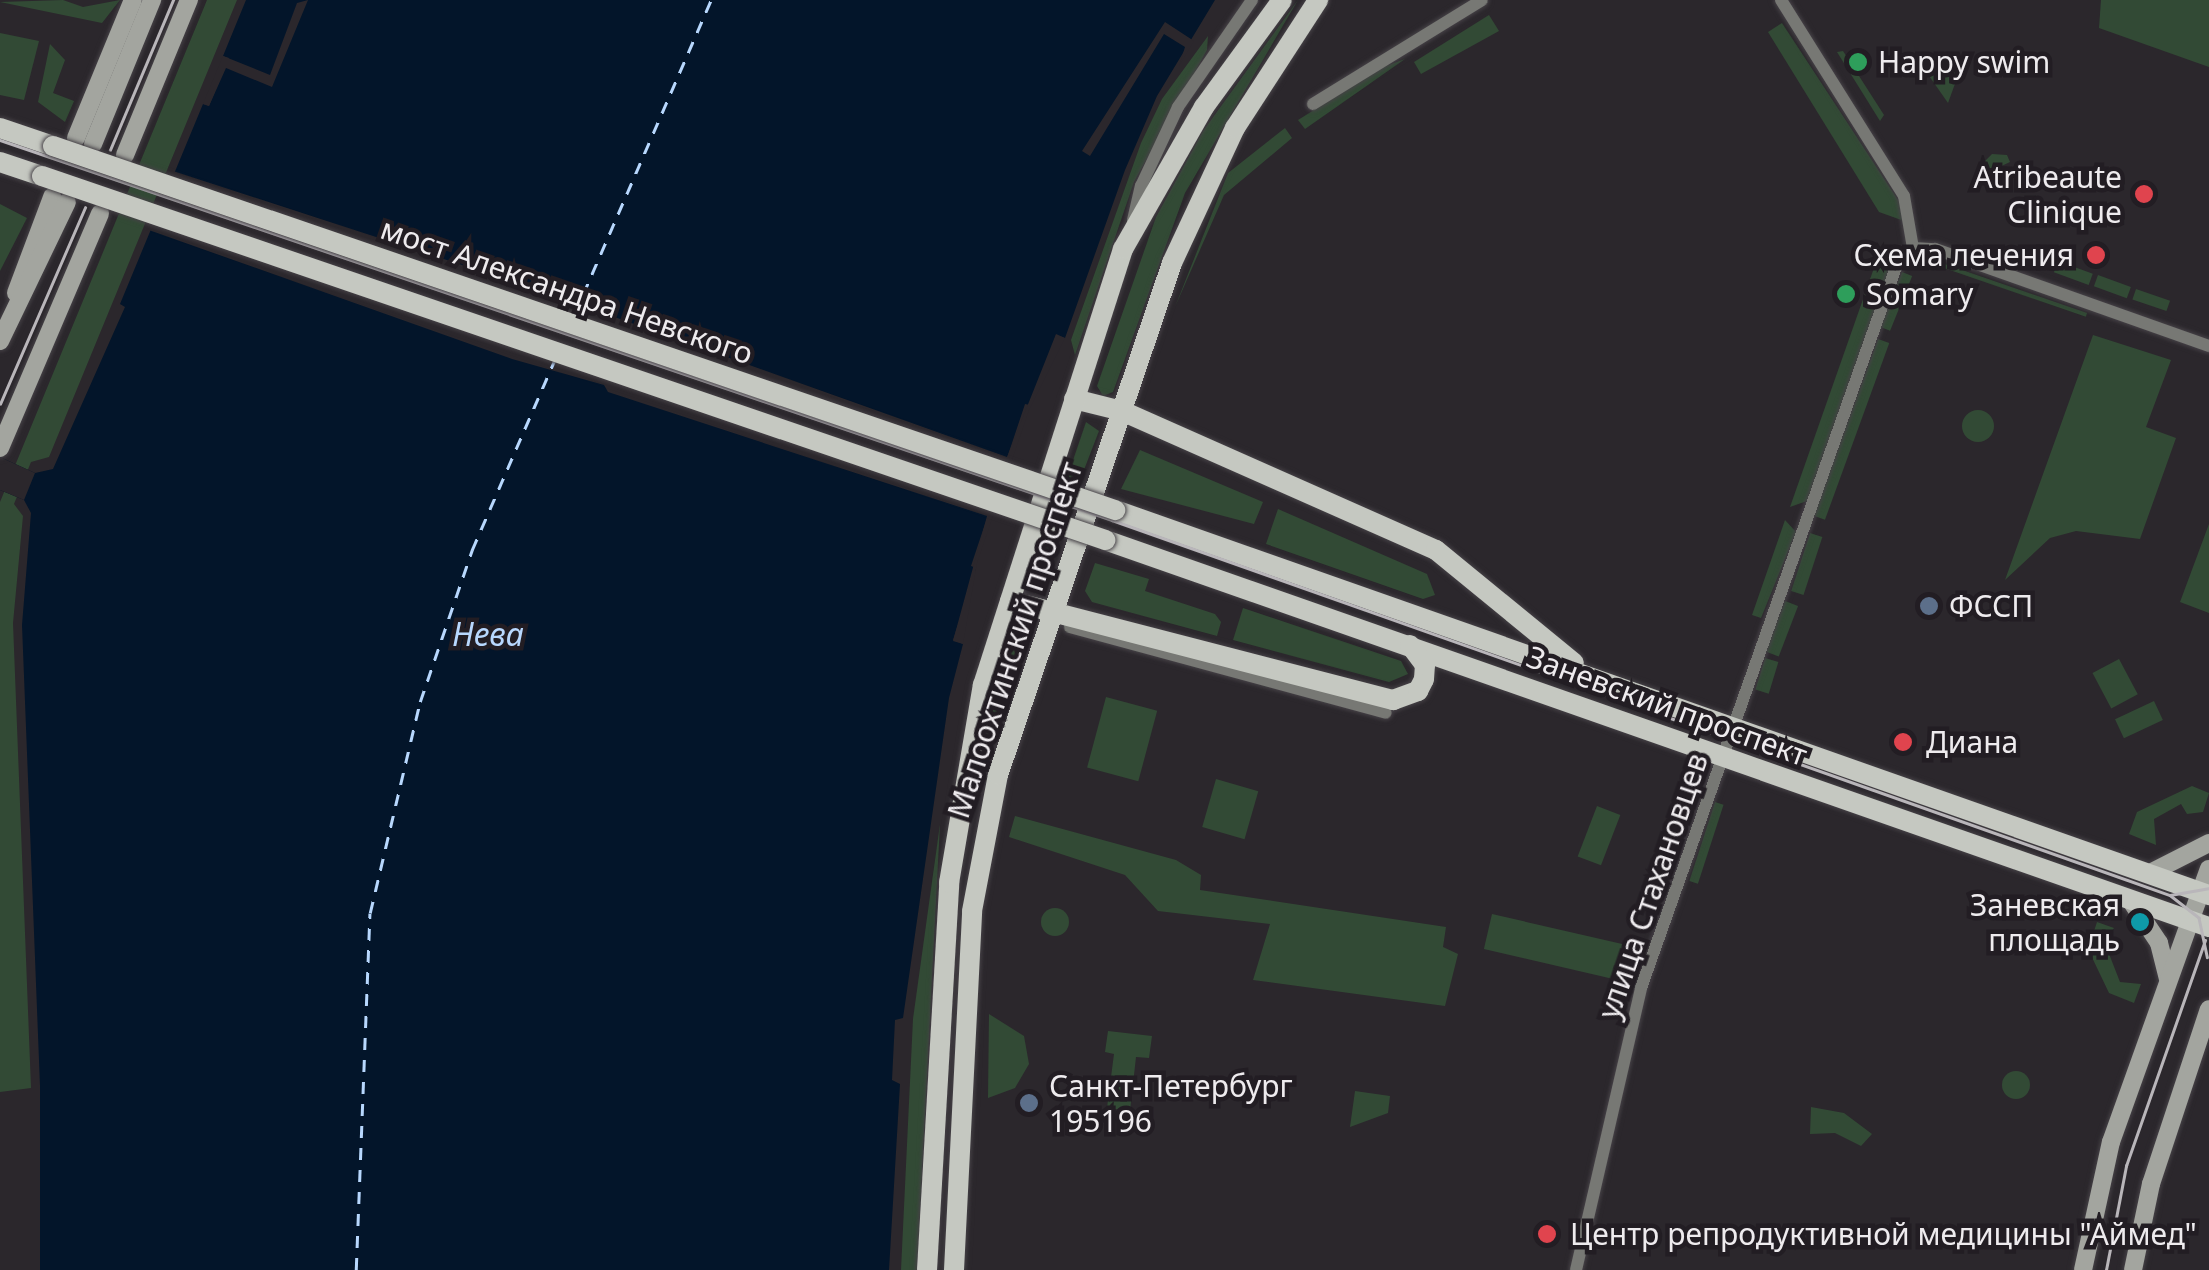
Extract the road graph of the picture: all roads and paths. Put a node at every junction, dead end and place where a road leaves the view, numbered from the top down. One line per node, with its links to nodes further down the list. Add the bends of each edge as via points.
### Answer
1 (133, 0): 2 (main road, via 85,141)
2 (152, 0)
3 (189, 0): 11 (main road)
4 (1252, 0): 14 (street, via 1178,107 1141,186)
5 (1282, 0): 14 (main road, Малоохтинский проспект, via 1204,107)
6 (1318, 0): 21 (main road, Малоохтинский проспект, via 1215,167 1172,263)
7 (1482, 0): 9 (street)
8 (1782, 0): 15 (street, via 1904,196)
9 (1313, 104)
10 (0, 128): 23 (main road, мост Александра Невского, bridge)
11 (125, 154)
12 (0, 162): 24 (main road, мост Александра Невского, bridge)
13 (100, 213): 22 (main road)
14 (1127, 241): 20 (main road, Малоохтинский проспект)
15 (1913, 248): 19 (street, via 1936,249); 30 (street, улица Стахановцев, via 1896,267)
16 (21, 276): 17 (main road); 18 (main road); 18 (main road, via 60,199)
17 (0, 285)
18 (2, 326)
19 (2209, 346)
20 (1074, 399): 21 (main road); 25 (main road, Малоохтинский проспект)
21 (1119, 417): 26 (main road, Малоохтинский проспект); 28 (main road, via 1460,563)
22 (0, 448)
23 (1115, 510): 28 (main road, Заневский проспект)
24 (1105, 540): 27 (main road, Заневский проспект)
25 (1010, 600): 26 (main road); 40 (main road, Малоохтинский проспект, via 976,716 951,863)
26 (1050, 614): 27 (main road, via 1392,700 1406,698 1424,679 1419,652); 29 (street); 41 (main road, Малоохтинский проспект, via 998,775 976,881)
27 (1408, 644): 31 (main road, Заневский проспект)
28 (1583, 671): 30 (main road, Заневский проспект)
29 (1386, 713)
30 (1734, 724): 31 (street, улица Стахановцев); 34 (main road, Заневский проспект)
31 (1722, 758): 36 (main road, Заневский проспект); 42 (street, улица Стахановцев, via 1631,1022)
32 (2209, 842): 34 (main road)
33 (2209, 869): 35 (main road)
34 (2152, 872): 35 (main road, Заневский проспект)
35 (2205, 893): 37 (main road)
36 (2133, 904): 37 (main road, Заневский проспект); 38 (main road, via 2158,943)
37 (2200, 924): 38 (main road)
38 (2168, 984): 43 (main road, via 2111,1142)
39 (2209, 1009): 44 (main road, via 2151,1184)
40 (928, 1270)
41 (954, 1270)
42 (1576, 1270)
43 (2082, 1270)
44 (2133, 1270)

